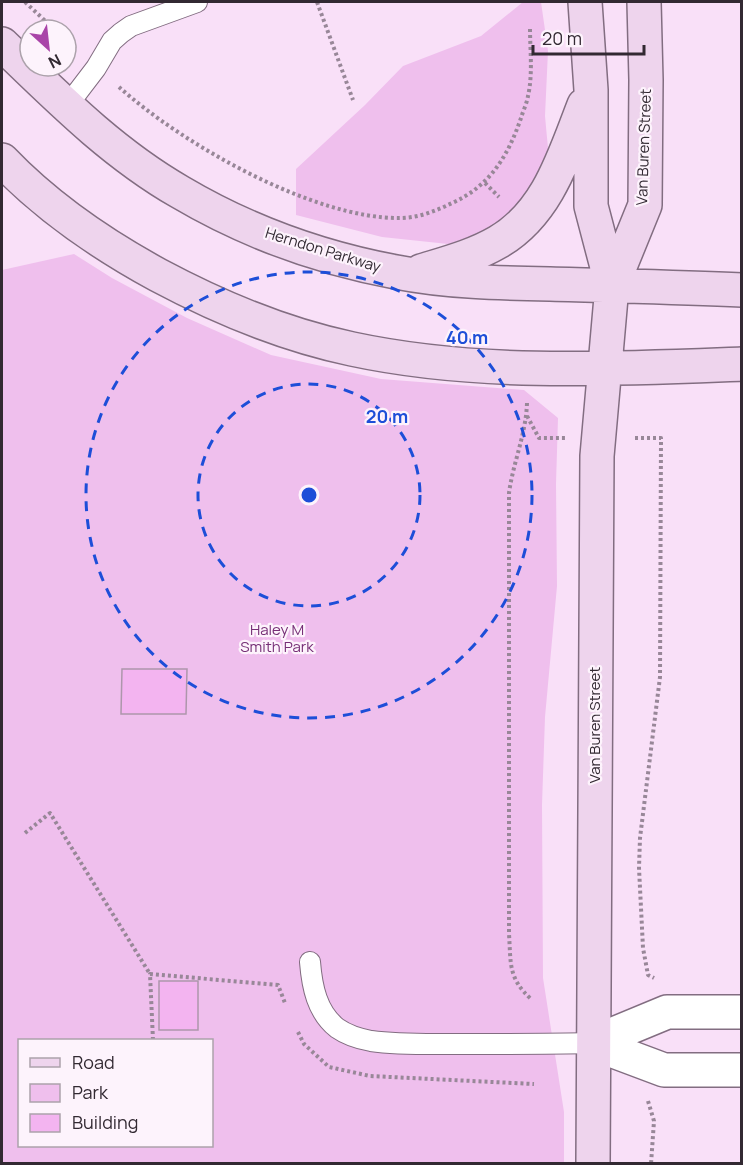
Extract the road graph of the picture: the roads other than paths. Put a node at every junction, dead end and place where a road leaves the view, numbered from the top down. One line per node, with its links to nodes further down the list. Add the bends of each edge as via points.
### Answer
1 (197, 2): 6 (lane, via 121,33)
2 (585, 2): 5 (main road, Van Buren Street)
3 (644, 2): 9 (main road, Van Buren Street, via 645,205)
4 (2, 44): 6 (main road, Herndon Parkway)
5 (591, 90): 8 (main road, via 550,187 526,222 479,252); 9 (main road, Van Buren Street, via 591,206)
6 (67, 106): 8 (main road, Herndon Parkway, via 143,169 224,216 309,249)
7 (2, 160): 12 (main road, via 81,227 132,261 186,290 308,338 417,360)
8 (410, 274): 9 (main road, Herndon Parkway, via 488,282)
9 (612, 286): 10 (main road, Herndon Parkway); 12 (main road, Van Buren Street)
10 (741, 290)
11 (741, 364): 12 (main road)
12 (604, 369): 15 (main road, Van Buren Street, via 597,456)
13 (310, 962): 15 (lane, via 320,1008 328,1020 355,1037 438,1044)
14 (741, 1012): 15 (street, via 667,1012)
15 (592, 1043): 16 (street, via 664,1070); 17 (main road, Van Buren Street)
16 (741, 1070)
17 (593, 1164)

